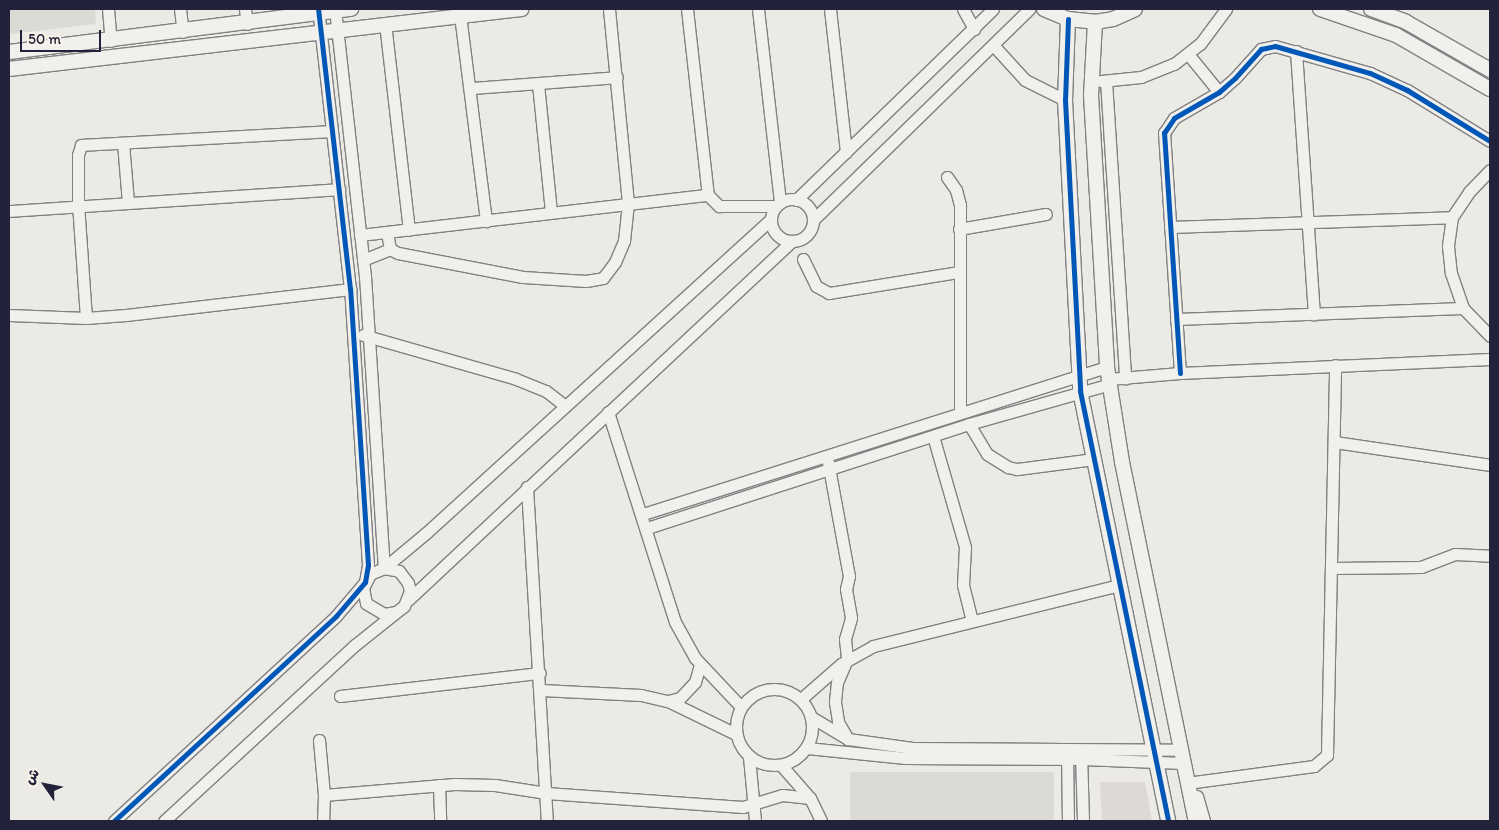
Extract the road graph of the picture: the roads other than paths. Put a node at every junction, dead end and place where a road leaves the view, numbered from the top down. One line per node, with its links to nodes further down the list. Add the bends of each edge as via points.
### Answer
1 (108, 9): 29 (street)
2 (180, 9): 28 (street)
3 (245, 9): 24 (street)
4 (351, 9): 18 (street)
5 (522, 9): 20 (street)
6 (609, 9): 36 (street)
7 (687, 9): 51 (street)
8 (758, 9): 56 (street)
9 (830, 9): 47 (street)
10 (963, 9): 26 (street)
11 (993, 9): 26 (street)
12 (1029, 9): 30 (street)
13 (1044, 9): 21 (street)
14 (1135, 9): 22 (street)
15 (1226, 9): 33 (street, via 1211,33)
16 (1320, 9): 41 (street, via 1396,35)
17 (1370, 9): 35 (street, via 1406,22)
18 (335, 10): 19 (street); 25 (street)
19 (318, 11): 24 (street); 27 (street)
20 (460, 15): 23 (street); 40 (street)
21 (1068, 19): 22 (street); 43 (street)
22 (1095, 22): 37 (street)
23 (385, 23): 25 (street); 67 (street)
24 (247, 24): 28 (street)
25 (337, 28): 27 (street); 69 (street)
26 (974, 29): 47 (street)
27 (320, 31): 34 (street); 44 (street)
28 (183, 32): 29 (street)
29 (111, 41): 32 (street)
30 (994, 46): 43 (street, via 1024,80); 62 (street)
31 (1296, 51): 42 (street, via 1266,45); 45 (street, via 1389,81); 64 (street)
32 (9, 52)
33 (1188, 54): 38 (street, via 1141,77); 42 (street)
34 (9, 69)
35 (1490, 70)
36 (618, 77): 39 (street); 54 (street)
37 (1091, 81): 38 (street); 88 (street)
38 (1106, 81): 89 (street)
39 (538, 84): 40 (street); 58 (street)
40 (472, 88): 63 (street)
41 (1490, 89)
42 (1219, 92): 65 (street, via 1166,126)
43 (1066, 100): 87 (street)
44 (332, 131): 46 (street); 50 (street)
45 (1490, 141)
46 (124, 143): 53 (street); 55 (street, via 81,145)
47 (846, 152): 52 (street)
48 (1490, 170): 60 (street)
49 (947, 177): 66 (street, via 958,198)
50 (339, 189): 53 (street); 75 (street)
51 (708, 195): 54 (street); 56 (street, via 719,206)
52 (796, 200): 56 (street); 62 (street, via 810,210)
53 (128, 202): 55 (street)
54 (628, 203): 58 (street); 71 (street, via 624,241 615,262 598,280 493,273)
55 (78, 204): 57 (street); 79 (street)
56 (778, 205): 61 (street)
57 (9, 210)
58 (551, 212): 63 (street)
59 (1046, 214): 66 (street)
60 (1452, 217): 64 (street); 76 (street, via 1448,246 1451,273)
61 (771, 219): 70 (street, via 777,234); 91 (street)
62 (813, 220): 70 (street, via 807,235)
63 (486, 221): 67 (street)
64 (1308, 222): 65 (street); 77 (street)
65 (1170, 227): 80 (street)
66 (959, 229): 74 (street)
67 (409, 230): 68 (street)
68 (387, 233): 69 (street); 71 (street)
69 (360, 236): 73 (street)
70 (792, 241): 93 (street)
71 (390, 249): 73 (street)
72 (803, 259): 74 (street, via 816,286 829,293)
73 (363, 260): 82 (street)
74 (958, 272): 92 (street)
75 (350, 289): 79 (street); 81 (street)
76 (1463, 308): 77 (street); 83 (street)
77 (1314, 314): 80 (street)
78 (9, 315): 79 (street)
79 (86, 318)
80 (1176, 319): 86 (street)
81 (353, 332): 82 (street); 107 (street, via 368,565)
82 (369, 336): 91 (street, via 516,379 546,391); 105 (street)
83 (1490, 336)
84 (1490, 359): 85 (street)
85 (1335, 365): 86 (street); 96 (street)
86 (1180, 372): 89 (street)
87 (1078, 374): 88 (street); 90 (street); 92 (street)
88 (1109, 377): 89 (street); 90 (street); 128 (street, via 1122,462)
89 (1125, 378)
90 (1080, 391): 94 (street); 98 (street)
91 (565, 406): 105 (street, via 426,534)
92 (960, 411): 97 (street)
93 (608, 412): 101 (street); 102 (street)
94 (969, 424): 95 (street); 98 (street, via 987,454 1008,467 1017,469)
95 (933, 436): 100 (street); 111 (street, via 965,547 963,585)
96 (1335, 442): 99 (street); 106 (street)
97 (827, 456): 100 (street); 102 (street)
98 (1094, 459): 108 (street)
99 (1490, 465)
100 (829, 469): 103 (street); 112 (street, via 849,576 846,592 851,618 845,639)
101 (527, 487): 109 (street); 114 (street)
102 (642, 514): 103 (street)
103 (647, 528): 113 (street, via 675,622)
104 (1490, 556): 106 (street, via 1456,554 1421,567)
105 (384, 568): 107 (street, via 370,574); 109 (street, via 399,571 405,576 410,591)
106 (1332, 568): 131 (street, via 1328,749 1322,762 1314,766)
107 (365, 582): 110 (street, via 363,595 370,608 384,614); 137 (street, via 336,616)
108 (1120, 586): 111 (street); 127 (street)
109 (407, 602): 110 (street)
110 (396, 612): 138 (street, via 355,645)
111 (972, 620): 112 (street, via 884,642)
112 (847, 659): 117 (street); 122 (street, via 837,682 835,702 838,722)
113 (700, 665): 118 (street, via 695,682 680,698); 119 (street)
114 (540, 673): 115 (street); 116 (street)
115 (541, 690): 118 (street, via 641,695); 133 (street)
116 (340, 696)
117 (801, 699): 119 (street, via 789,692 769,689 750,697); 120 (street)
118 (668, 701): 121 (street)
119 (741, 707): 121 (street)
120 (811, 717): 122 (street); 124 (street, via 812,728)
121 (736, 734): 129 (street)
122 (848, 739): 125 (street, via 912,748)
123 (319, 740): 134 (street)
124 (806, 748): 125 (street, via 905,758); 130 (street, via 796,759)
125 (1067, 753): 126 (street); 144 (street)
126 (1081, 753): 127 (street); 145 (street)
127 (1154, 755): 128 (street); 146 (street)
128 (1182, 756): 131 (street)
129 (749, 757): 130 (street, via 764,765); 136 (street)
130 (781, 765): 135 (street)
131 (1190, 783): 147 (street); 148 (street)
132 (439, 785): 133 (street, via 495,785); 134 (street); 140 (street)
133 (546, 793): 136 (street, via 743,807); 141 (street)
134 (324, 795): 139 (street)
135 (810, 798): 136 (street, via 782,795); 143 (street)
136 (754, 804): 142 (street)
137 (114, 821)
138 (164, 821)
139 (323, 821)
140 (440, 821)
141 (547, 821)
142 (755, 821)
143 (820, 821)
144 (1068, 821)
145 (1084, 821)
146 (1168, 821)
147 (1196, 821)
148 (1204, 821)

